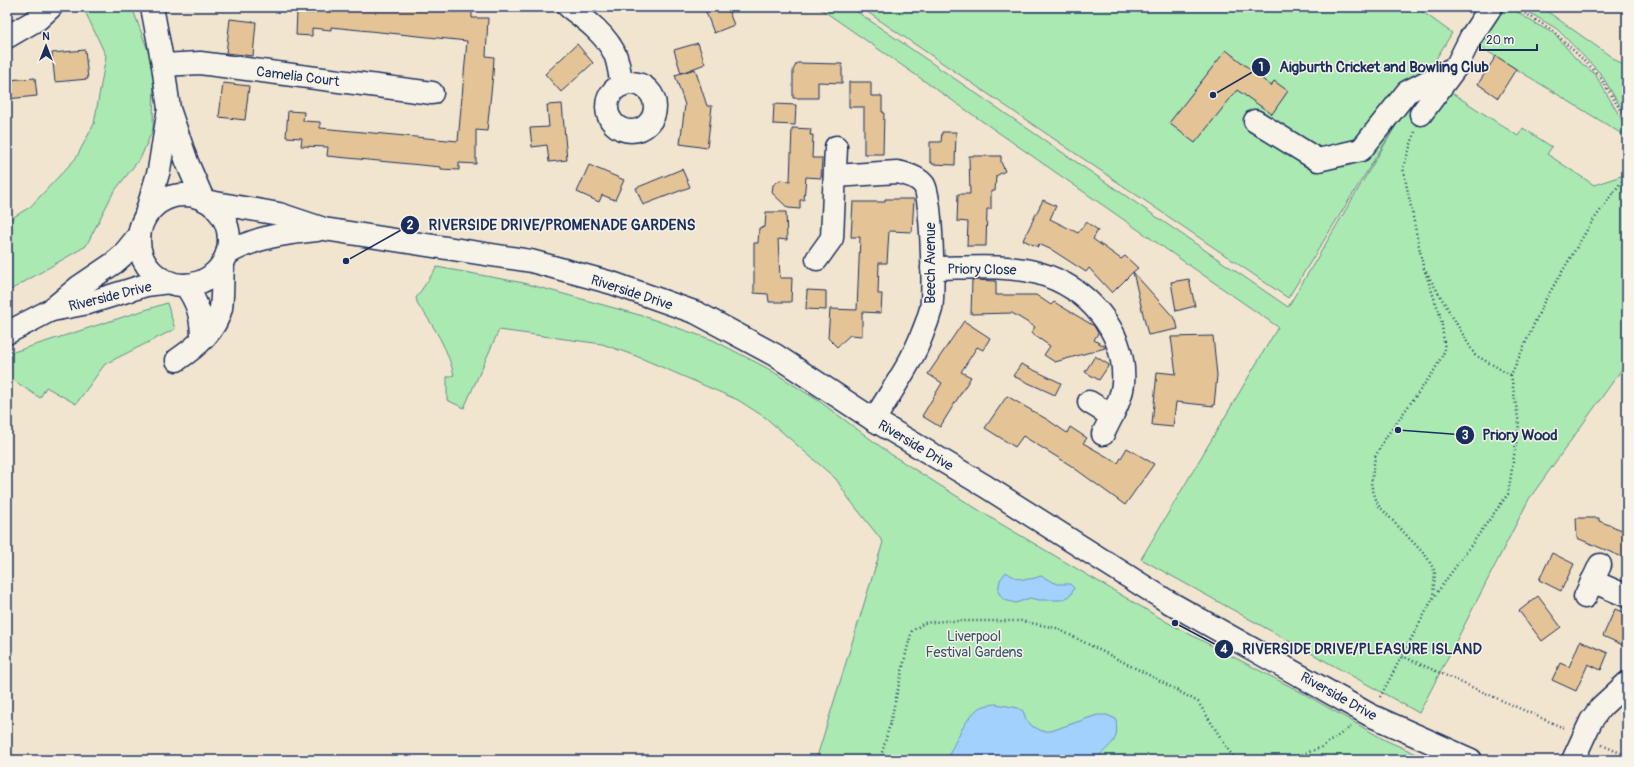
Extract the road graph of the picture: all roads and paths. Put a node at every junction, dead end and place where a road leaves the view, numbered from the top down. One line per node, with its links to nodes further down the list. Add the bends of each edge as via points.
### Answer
1 (51, 7): 6 (street, via 38,19)
2 (152, 7): 7 (street)
3 (569, 7): 9 (street, via 604,38 616,56)
4 (1490, 7): 8 (street)
5 (1515, 7): 14 (path, via 1552,30 1599,75)
6 (7, 37)
7 (164, 65): 10 (street, Camelia Court, via 200,63); 11 (street)
8 (1456, 67): 12 (street); 13 (street, via 1407,92 1361,150 1318,160)
9 (622, 85)
10 (432, 93)
11 (169, 109): 18 (street, via 186,162); 19 (street, via 159,170)
12 (1421, 114): 24 (path, via 1403,168)
13 (1255, 121)
14 (1627, 121)
15 (836, 147): 17 (street)
16 (1627, 174): 31 (path, via 1590,225 1544,302)
17 (835, 176): 23 (street, via 832,238); 25 (street, Beech Avenue, via 897,172 916,178 924,185 929,203)
18 (206, 200): 19 (street, via 186,194 171,196 157,203); 20 (street, Riverside Drive, via 279,214); 22 (street, via 220,212 227,225 230,240)
19 (146, 214): 21 (street)
20 (324, 229): 22 (street, Riverside Drive, via 253,241); 33 (street, Riverside Drive, via 531,262 612,283 697,313 775,355)
21 (139, 235): 26 (street, via 140,250 146,264 156,275); 27 (street, Riverside Drive, via 122,256)
22 (225, 259): 26 (street, via 213,274 200,282); 29 (street, via 221,309 213,328)
23 (817, 259)
24 (1423, 266): 31 (path, via 1475,355); 36 (path, via 1441,318 1445,350 1434,371 1386,436 1375,457 1371,485 1378,505 1427,557 1435,572)
25 (932, 268): 32 (street, Priory Close, via 1013,268 1038,273 1079,293 1096,307 1107,321 1121,354 1123,385 1108,425); 33 (street, Beech Avenue, via 931,308 923,332)
26 (177, 284): 27 (street, Riverside Drive, via 146,285 88,303); 29 (street, via 197,304)
27 (51, 310): 28 (street, Riverside Drive)
28 (7, 333)
29 (202, 338): 30 (street, via 193,349)
30 (177, 360)
31 (1511, 375): 36 (path, via 1519,424 1508,494)
32 (1089, 402)
33 (874, 420): 39 (street, Riverside Drive, via 992,490 1167,601)
34 (1592, 581): 35 (street)
35 (1627, 596)
36 (1433, 598): 37 (path)
37 (1402, 656): 39 (path); 40 (path)
38 (1627, 683): 40 (street, via 1601,707)
39 (1370, 715): 44 (path, via 1320,748); 45 (street, Riverside Drive)
40 (1584, 737): 41 (path); 46 (street)
41 (1627, 756)
42 (880, 760): 43 (path, via 912,631 924,623 1021,621 1056,628 1198,702)
43 (1235, 760)
44 (1287, 760)
45 (1471, 760)
46 (1573, 760)

